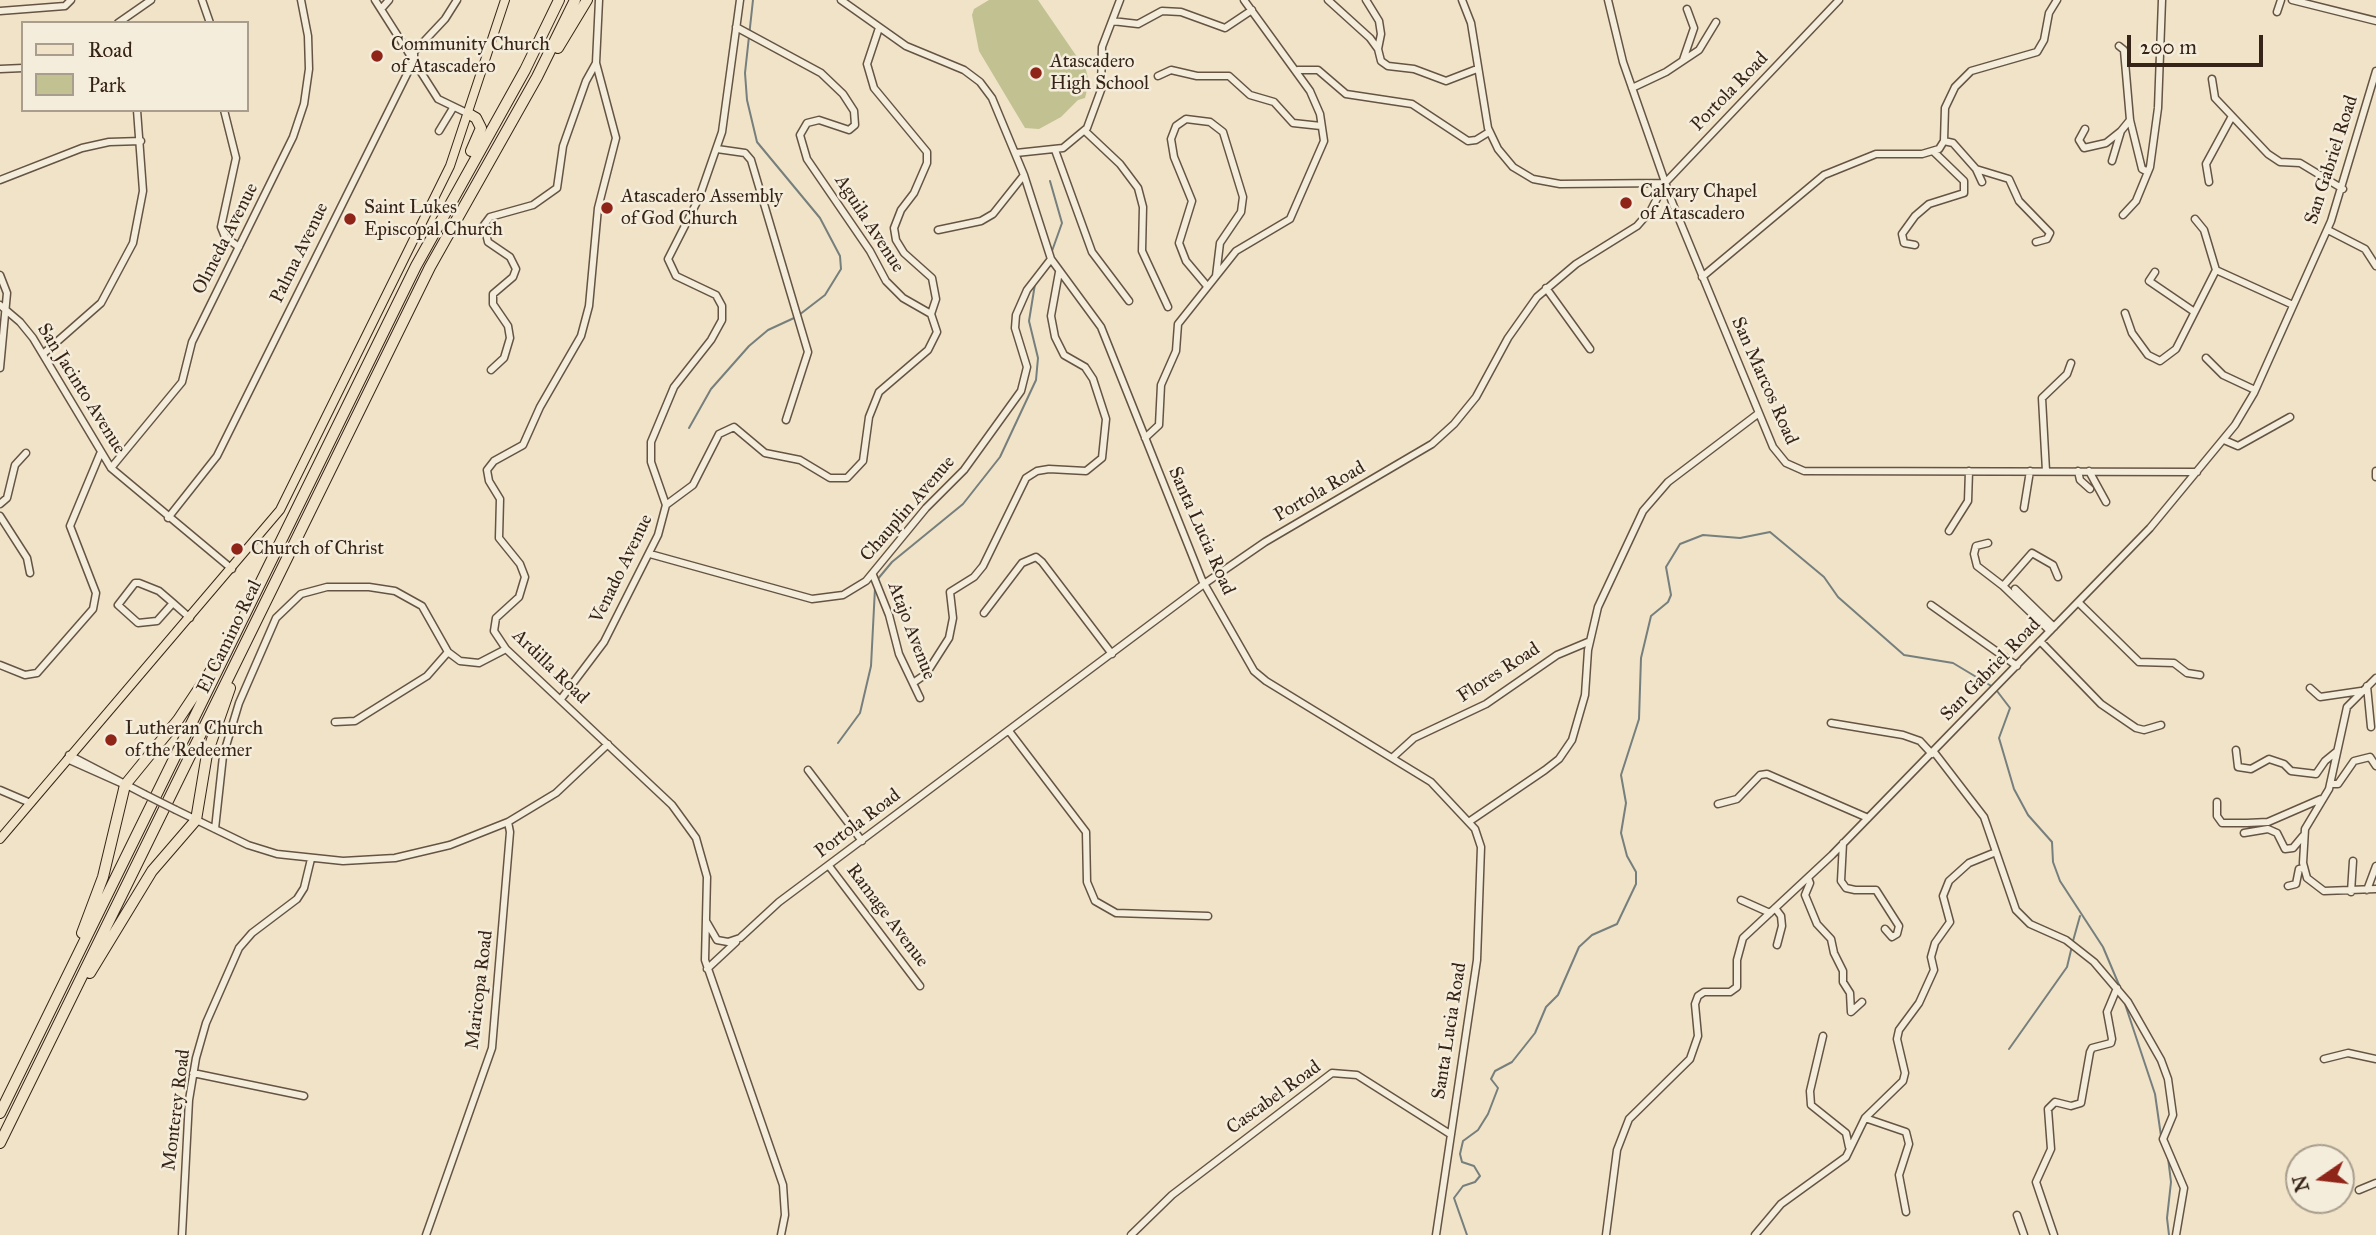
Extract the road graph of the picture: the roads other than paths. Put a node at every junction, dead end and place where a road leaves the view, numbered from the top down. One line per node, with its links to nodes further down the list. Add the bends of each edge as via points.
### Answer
1 (71, 0): 28 (street, via 65,6)
2 (151, 0): 32 (street)
3 (202, 0): 33 (street)
4 (301, 0): 86 (street, Olmeda Avenue, via 309,53 304,104 288,150)
5 (375, 0): 26 (street)
6 (389, 0): 26 (street)
7 (457, 0): 40 (street, Palma Avenue, via 414,52)
8 (505, 0): 55 (main road, El Camino Real)
9 (559, 0): 74 (highway, El Camino Real)
10 (575, 0): 49 (highway, El Camino Real)
11 (587, 0): 49 (highway)
12 (599, 0): 42 (street, Ardilla Road)
13 (740, 0): 36 (street, Venado Avenue)
14 (841, 0): 37 (street, Santa Lucia Road)
15 (1120, 0): 31 (street)
16 (1244, 0): 29 (street)
17 (1328, 0): 39 (street)
18 (1366, 0): 39 (street, via 1379,21)
19 (1462, 0): 45 (street, via 1471,23)
20 (1839, 0): 78 (street, Portola Road)
21 (2057, 0): 65 (street, via 2037,52 1971,71 1955,87 1945,108)
22 (2162, 0): 72 (street, via 2158,108)
23 (2281, 0): 30 (street)
24 (2292, 0): 34 (street)
25 (1609, 1): 51 (street, San Marcos Road)
26 (382, 8): 40 (street)
27 (1687, 9): 41 (street, via 1694,28)
28 (0, 10)
29 (1252, 10): 31 (street, via 1225,28 1181,12 1162,11 1138,24); 46 (street)
30 (2277, 12)
31 (1112, 20): 61 (street, via 1102,47 1098,103)
32 (122, 21)
33 (209, 21)
34 (2376, 21)
35 (1716, 22): 41 (street, via 1699,50)
36 (736, 27): 66 (street, Venado Avenue, via 729,97); 103 (street, Aguila Avenue, via 821,73 843,94 854,111 855,124 849,130 819,120 807,122 800,135 807,159 886,281 899,295)
37 (879, 28): 69 (street, Santa Lucia Road, via 975,78 992,98); 103 (street, via 867,64 874,88 928,152 914,193 894,228 904,253 932,278 936,299)
38 (2119, 46): 57 (street)
39 (1378, 50): 45 (street, via 1388,66 1415,69 1442,80 1452,81)
40 (414, 60): 52 (street, via 438,99); 133 (street, Palma Avenue, via 231,430 207,471)
41 (1683, 61): 51 (street)
42 (596, 63): 109 (street, via 563,146 556,188 533,205 490,216 484,225 488,242 510,257 516,269 493,294 493,304 508,326 510,338 504,358); 154 (street, Ardilla Road, via 616,138 598,208 586,322 523,445 487,470 500,499 499,538 525,577 519,597 494,622 494,634)
43 (21, 68): 44 (street)
44 (0, 69)
45 (1477, 69): 63 (street)
46 (1298, 70): 58 (street); 63 (street, via 1318,70 1346,94 1412,104 1468,141)
47 (2376, 71): 79 (street, San Gabriel Road)
48 (1158, 76): 58 (street, via 1177,70 1196,76 1229,76 1250,95 1274,102 1293,123)
49 (537, 77): 153 (highway, El Camino Real, via 430,267)
50 (2212, 79): 56 (street, via 2215,98)
51 (1632, 89): 78 (street, San Marcos Road)
52 (453, 108): 55 (street); 60 (street)
53 (137, 112): 64 (street)
54 (224, 112): 86 (street, via 236,159 221,227 225,237)
55 (469, 114): 74 (highway, via 479,121 481,131); 137 (main road, El Camino Real, via 447,172 295,483)
56 (2231, 118): 77 (street, via 2206,164); 79 (street, via 2280,162 2300,163)
57 (2130, 120): 62 (street); 72 (street, via 2142,169)
58 (1321, 126): 93 (street, via 1324,141 1320,155 1290,219 1240,248)
59 (2085, 129): 62 (street, via 2079,141 2084,148 2106,143)
60 (439, 131)
61 (1085, 131): 67 (street); 100 (street, via 1138,188 1143,207 1142,251)
62 (2121, 131): 70 (street)
63 (1489, 132): 78 (street, via 1509,163 1539,180 1580,186)
64 (141, 141): 75 (street, via 82,148); 105 (street, via 142,200 127,256 101,303)
65 (1944, 141): 68 (street); 71 (street, via 1953,143)
66 (717, 149): 113 (street, via 749,155 808,352); 130 (street, Venado Avenue, via 699,198 668,256 672,272 713,293 723,312 711,340 674,387 651,442 651,462)
67 (1055, 150): 69 (street); 97 (street, via 1092,252)
68 (1934, 152): 85 (street, via 1964,181 1964,193 1928,204 1915,216 1902,234 1904,243); 94 (street, via 1876,154 1824,174)
69 (1016, 153): 73 (street, Santa Lucia Road)
70 (2112, 161)
71 (1976, 169): 76 (street); 84 (street, via 2009,179 2019,201 2050,233)
72 (2148, 172): 80 (street, via 2136,201)
73 (1024, 175): 82 (street, via 993,214); 87 (street, Santa Lucia Road)
74 (464, 176): 150 (highway, El Camino Real)
75 (0, 180)
76 (1982, 182)
77 (2209, 182)
78 (1665, 183): 94 (street, San Marcos Road); 96 (street, Portola Road, via 1637,226)
79 (2343, 189): 83 (street, San Gabriel Road)
80 (2123, 215)
81 (2194, 219): 89 (street, via 2204,230)
82 (938, 230)
83 (2328, 230): 88 (street, via 2365,249); 98 (street, San Gabriel Road)
84 (2036, 242)
85 (1915, 245)
86 (239, 247): 118 (street, Olmeda Avenue, via 192,342 182,382)
87 (1051, 259): 90 (street, Santa Lucia Road); 139 (street, Chauplin Avenue, via 1027,290 1016,315 1015,328 1027,367 1021,391 964,470 926,508)
88 (2376, 266)
89 (2216, 270): 98 (street); 101 (street)
90 (1059, 272): 114 (street, Santa Lucia Road, via 1101,327); 161 (street, via 1051,316 1055,337 1064,355 1093,379 1106,419 1102,458 1086,471 1049,469 1026,478 983,566 950,592 953,618 949,638 926,674)
91 (2155, 272): 101 (street, via 2149,282)
92 (0, 275): 99 (street, via 7,293)
93 (1216, 276): 95 (street); 95 (street, via 1220,243 1241,212 1242,198 1223,132 1210,122 1186,119 1174,129 1171,141 1192,201 1179,243 1186,261)
94 (1702, 277): 111 (street, San Marcos Road)
95 (1207, 286): 114 (street, via 1178,324 1175,354 1161,385 1159,425)
96 (1546, 288): 104 (street); 141 (street, Portola Road, via 1521,319 1476,397 1432,444 1265,542)
97 (1129, 301)
98 (2293, 305): 110 (street, San Gabriel Road)
99 (2, 306): 105 (street, San Jacinto Avenue); 108 (street)
100 (1168, 307)
101 (2193, 311): 102 (street, via 2176,349 2161,361 2148,355 2132,333)
102 (2126, 313)
103 (931, 314): 130 (street, via 937,328 935,340 878,392 863,461 852,475 842,480 830,478 800,460 770,455 734,427 719,434 693,485)
104 (1590, 349)
105 (43, 354): 117 (street, San Jacinto Avenue)
106 (2206, 358): 110 (street, via 2223,375)
107 (2071, 363): 121 (street, via 2067,374 2042,398)
108 (0, 368)
109 (491, 370)
110 (2255, 390): 115 (street, San Gabriel Road)
111 (1759, 413): 119 (street, San Marcos Road, via 1773,447 1794,469); 151 (street, via 1651,500 1604,588)
112 (2290, 417): 115 (street, via 2238,446)
113 (786, 420)
114 (1145, 438): 141 (street, Santa Lucia Road)
115 (2224, 440): 125 (street, San Gabriel Road)
116 (26, 453): 129 (street, via 15,465 7,498)
117 (100, 454): 118 (street, San Jacinto Avenue); 157 (street, via 70,526 96,593 93,609 37,673 25,675)
118 (111, 468): 133 (street, San Jacinto Avenue)
119 (1969, 471): 120 (street, San Marcos Road); 134 (street, via 1968,501)
120 (2030, 471): 121 (street, San Marcos Road); 131 (street)
121 (2046, 471): 122 (street, San Marcos Road)
122 (2078, 471): 123 (street, San Marcos Road); 127 (street)
123 (2089, 471): 125 (street, San Marcos Road); 128 (street)
124 (2376, 471): 126 (street)
125 (2197, 472): 144 (street, San Gabriel Road)
126 (2376, 477)
127 (2090, 489)
128 (2106, 502)
129 (0, 503)
130 (666, 505): 136 (street, Venado Avenue)
131 (2024, 508)
132 (0, 516): 138 (street, via 27,558)
133 (168, 518): 137 (street, San Jacinto Avenue)
134 (1949, 531)
135 (1988, 543): 142 (street, via 1976,546 1977,566)
136 (650, 554): 139 (street, Chauplin Avenue, via 812,598 843,595); 165 (street, Venado Avenue, via 604,642)
137 (232, 569): 148 (main road, El Camino Real)
138 (30, 573)
139 (873, 576): 161 (street, Atajo Avenue)
140 (2058, 577): 142 (street, via 2053,565 2032,553)
141 (1204, 584): 156 (street, Portola Road); 176 (street, Santa Lucia Road, via 1258,674)
142 (2003, 586): 149 (street)
143 (2015, 589): 149 (street)
144 (2078, 602): 149 (street, San Gabriel Road); 159 (street, via 2139,662 2167,662)
145 (173, 603): 145 (street, via 157,621 138,623 118,605 135,583 159,591); 148 (street)
146 (1931, 605): 158 (street)
147 (984, 613): 156 (street, via 1022,563 1036,557)
148 (190, 618): 175 (main road, El Camino Real)
149 (2052, 629): 152 (street, San Gabriel Road)
150 (237, 631): 180 (highway, via 178,720); 215 (highway, El Camino Real)
151 (1589, 640): 176 (street, Flores Road, via 1556,655 1486,704 1414,738); 188 (street, via 1583,705 1568,746 1545,770)
152 (2040, 641): 158 (street, San Gabriel Road); 168 (street, via 2101,704 2136,728)
153 (246, 644): 187 (highway, via 213,733); 219 (highway, El Camino Real)
154 (506, 649): 155 (street, via 473,664 460,662); 165 (street, Ardilla Road)
155 (448, 652): 166 (street, via 417,683 355,721); 190 (street, via 425,610 395,591 327,587 293,600 276,618 232,723 221,769)
156 (1112, 654): 170 (street, Portola Road)
157 (0, 665)
158 (2017, 666): 173 (street, San Gabriel Road)
159 (2200, 675)
160 (2376, 678): 163 (street)
161 (913, 683): 164 (street, Atajo Avenue)
162 (2309, 688): 163 (street, via 2320,698)
163 (2364, 688): 169 (street); 174 (street, via 2347,707)
164 (920, 698)
165 (561, 699): 171 (street, Ardilla Road)
166 (335, 722)
167 (1831, 723): 173 (street, via 1903,735)
168 (2161, 725)
169 (2371, 727)
170 (1009, 731): 194 (street, Portola Road); 209 (street, via 1086,832 1087,882 1095,901 1116,913)
171 (608, 744): 189 (street, via 556,793); 210 (street, Ardilla Road, via 679,813 696,838 706,867)
172 (2236, 750): 174 (street, via 2238,767 2251,769 2269,758 2291,771 2316,774)
173 (1933, 752): 186 (street, San Gabriel Road); 196 (street, via 1981,811)
174 (2336, 752): 179 (street)
175 (68, 757): 180 (street); 183 (main road, El Camino Real)
176 (1392, 758): 188 (street, Santa Lucia Road, via 1431,782)
177 (2376, 766): 179 (street, via 2370,757 2354,761 2337,784)
178 (808, 770): 194 (street)
179 (2330, 784): 182 (street)
180 (125, 785): 187 (street, bridge); 215 (highway, via 103,877)
181 (0, 790): 183 (street)
182 (2322, 799): 184 (street, via 2268,822 2247,823 2222,823); 192 (street, via 2307,822)
183 (28, 802): 193 (main road, El Camino Real)
184 (2217, 802)
185 (1718, 804): 186 (street, via 1737,799 1760,775 1767,774)
186 (1868, 818): 195 (street, San Gabriel Road)
187 (196, 820): 190 (street); 219 (highway, via 152,871)
188 (1470, 821): 227 (street, Santa Lucia Road, via 1481,847 1479,939)
189 (508, 822): 197 (street, via 424,853 362,861); 235 (street, Maricopa Road, via 492,1048)
190 (215, 829): 197 (street, via 260,850)
191 (2244, 833): 192 (street, via 2268,829 2277,833 2285,849 2293,848)
192 (2305, 835): 201 (street)
193 (0, 839)
194 (862, 841): 199 (street, Portola Road)
195 (1843, 843): 202 (street, San Gabriel Road); 211 (street, via 1841,881 1846,888 1876,890 1899,926 1892,937)
196 (1996, 852): 217 (street, via 2019,914 2082,951); 226 (street, via 1969,863 1948,881 1943,896 1950,922 1935,943 1934,970 1919,1003 1899,1030 1903,1081)
197 (311, 859): 223 (street, Monterey Road, via 297,900 239,948 206,1023)
198 (2353, 862): 206 (street)
199 (829, 866): 212 (street, Portola Road); 216 (street, Ramage Avenue)
200 (2376, 866): 204 (street)
201 (2304, 869): 203 (street, via 2299,869 2296,884); 206 (street, via 2321,890)
202 (1808, 878): 208 (street, San Gabriel Road); 218 (street, via 1805,895 1817,925 1831,939 1850,993 1851,1012)
203 (2288, 886)
204 (2367, 890): 205 (street); 206 (street)
205 (2376, 890)
206 (2351, 892)
207 (1741, 900): 208 (street)
208 (1772, 911): 213 (street, via 1781,916); 239 (street, San Gabriel Road, via 1742,938 1737,987 1698,996 1698,1035 1690,1059 1629,1119 1617,1150)
209 (1208, 916)
210 (706, 921): 212 (street, via 717,940); 214 (street, Ardilla Road, via 703,946)
211 (1885, 929)
212 (740, 938): 214 (street, Portola Road)
213 (1777, 945)
214 (707, 969): 236 (street, Ardilla Road, via 783,1185)
215 (68, 975): 225 (highway, El Camino Real)
216 (920, 986)
217 (2118, 989): 242 (street, via 2107,1012 2112,1039 2090,1052 2081,1103 2055,1102 2048,1109 2051,1149 2036,1182); 243 (street, via 2168,1079 2173,1115 2163,1139 2184,1188)
218 (1862, 1002)
219 (67, 1009): 228 (highway, El Camino Real)
220 (1822, 1036): 229 (street, via 1811,1105 1846,1133)
221 (2324, 1059): 222 (street, via 2348,1054)
222 (2376, 1059)
223 (193, 1073): 224 (street); 234 (street, Monterey Road)
224 (304, 1096)
225 (0, 1113)
226 (1865, 1118): 229 (street); 232 (street, via 1906,1132 1909,1144 1899,1175)
227 (1450, 1134): 237 (street, Cascabel Road, via 1357,1075 1332,1073 1172,1195); 238 (street, Santa Lucia Road)
228 (0, 1143)
229 (1849, 1149): 240 (street, via 1846,1157 1781,1204)
230 (2376, 1183): 231 (street)
231 (2359, 1190)
232 (1906, 1212)
233 (2017, 1215): 241 (street)
234 (182, 1235)
235 (426, 1235)
236 (781, 1235)
237 (1131, 1235)
238 (1436, 1235)
239 (1606, 1235)
240 (1755, 1235)
241 (2024, 1235)
242 (2054, 1235)
243 (2176, 1235)

